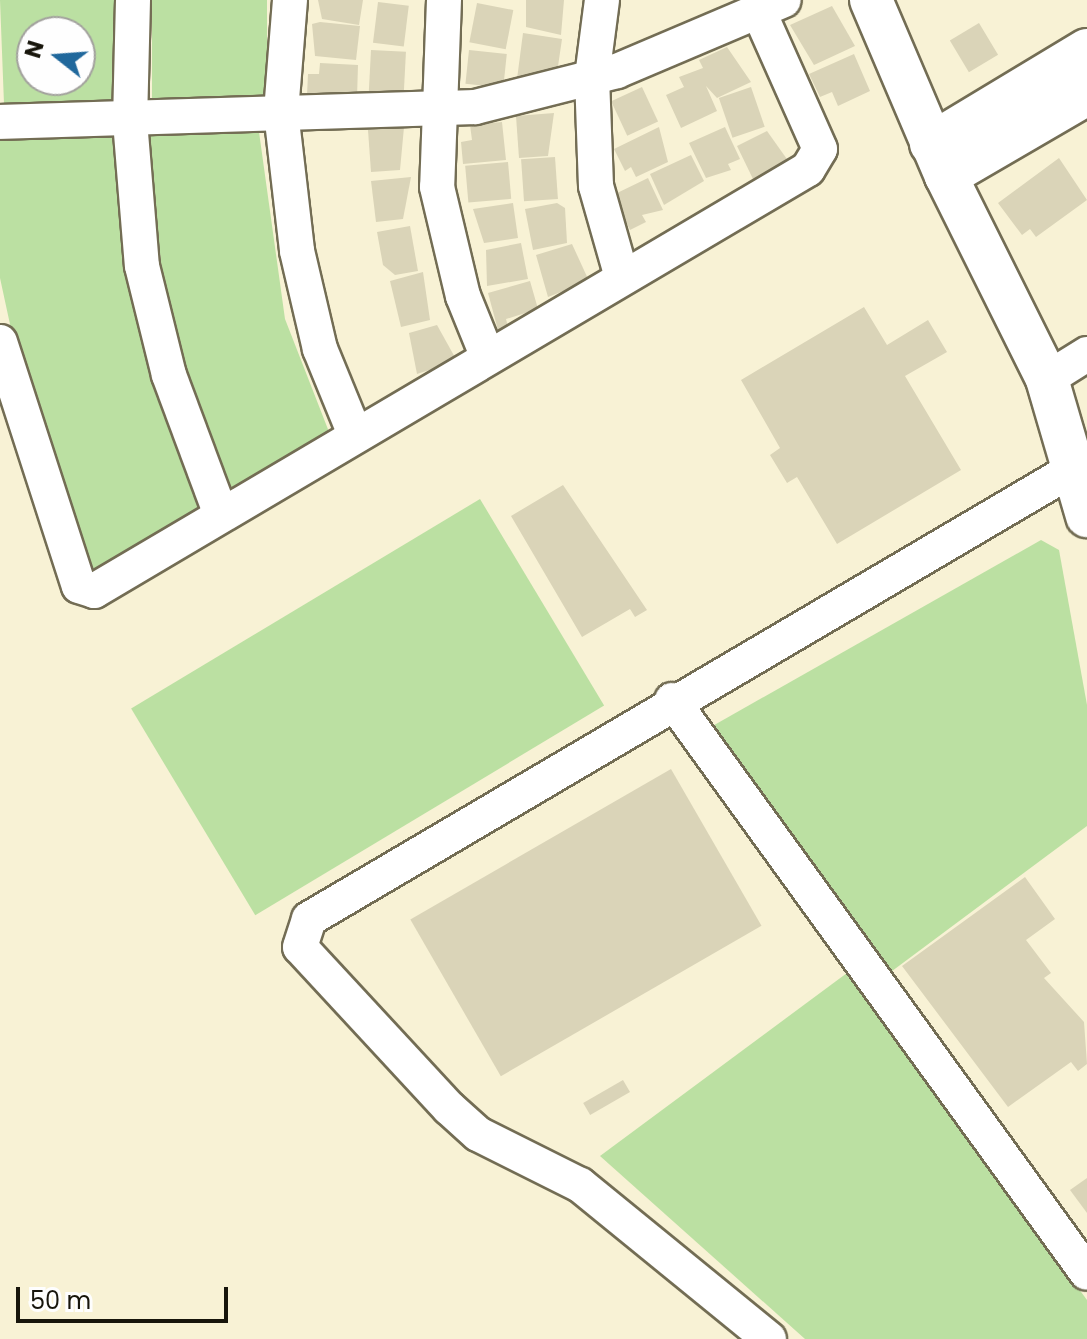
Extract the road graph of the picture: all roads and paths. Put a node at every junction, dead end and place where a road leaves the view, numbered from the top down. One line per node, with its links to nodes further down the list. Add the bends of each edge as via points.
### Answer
1 (133, 0): 12 (street)
2 (290, 0): 11 (street)
3 (444, 0): 10 (street)
4 (602, 0): 8 (street)
5 (871, 0): 14 (street)
6 (771, 6): 8 (street); 15 (street, via 819,159)
7 (1087, 50): 14 (street)
8 (592, 77): 10 (street, via 475,107); 15 (street, via 596,186)
9 (1087, 94): 14 (street)
10 (437, 105): 11 (street); 18 (street, via 442,212 463,296)
11 (281, 112): 12 (street); 20 (street, via 297,251 320,349)
12 (130, 121): 13 (street); 22 (street, via 142,266 169,375)
13 (0, 122)
14 (938, 160): 19 (street)
15 (622, 277): 18 (street)
16 (0, 342): 22 (street, via 79,586 94,591)
17 (1087, 354): 19 (street)
18 (487, 355): 20 (street)
19 (1047, 379): 21 (street)
20 (354, 432): 22 (street)
21 (1075, 468): 23 (street); 24 (street)
22 (220, 512)
23 (1087, 516)
24 (672, 700): 25 (street); 26 (street, via 309,919 300,947 478,1134 580,1185)
25 (1087, 1273)
26 (769, 1339)

